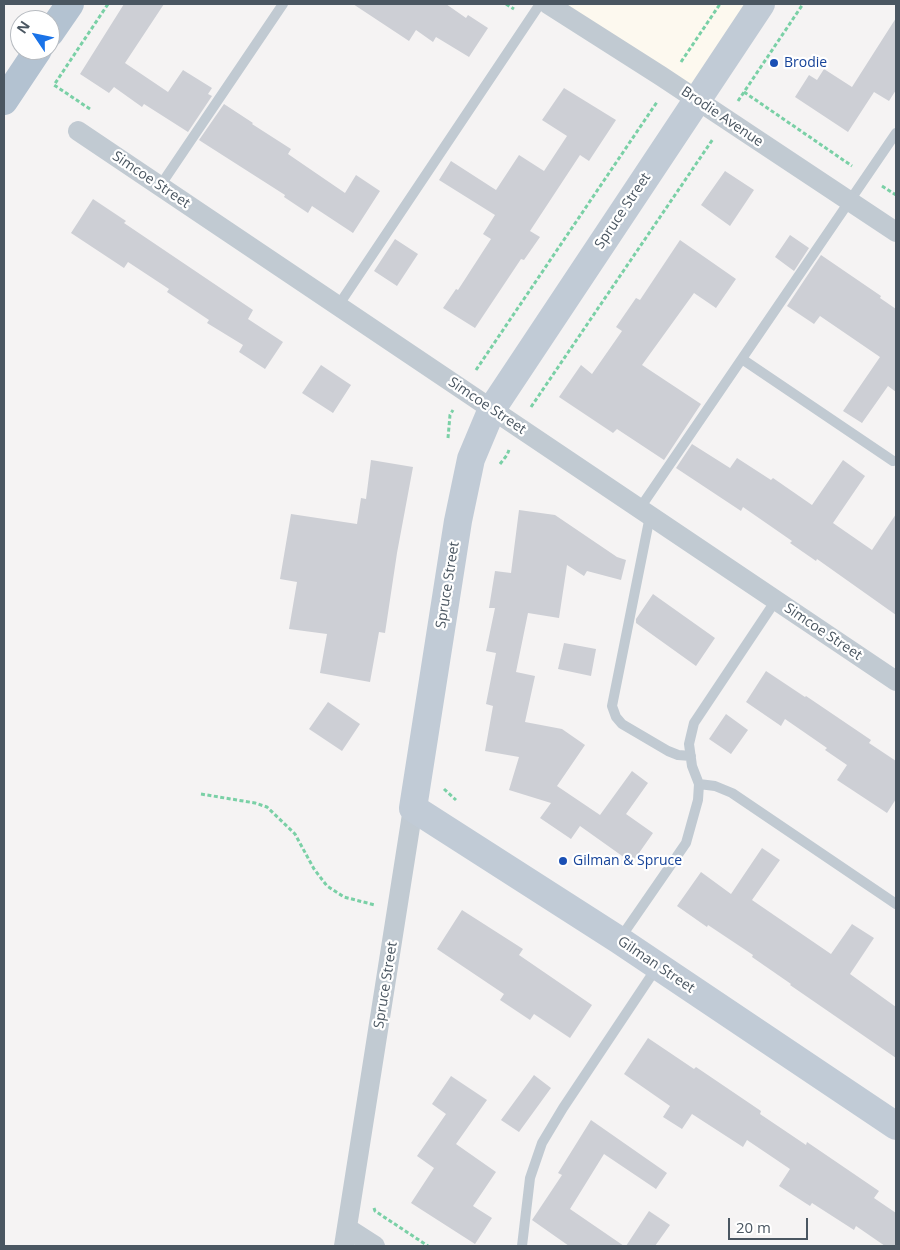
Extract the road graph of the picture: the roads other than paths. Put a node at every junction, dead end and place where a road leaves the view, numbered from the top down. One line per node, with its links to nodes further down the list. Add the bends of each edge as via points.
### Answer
1 (70, 4): 6 (main road)
2 (283, 4): 12 (lane)
3 (540, 4): 15 (lane)
4 (548, 4): 8 (street, Brodie Avenue)
5 (761, 4): 8 (street, Spruce Street)
6 (60, 18)
7 (31, 60): 9 (main road)
8 (696, 100): 13 (street, Brodie Avenue); 17 (street, Spruce Street)
9 (4, 101)
10 (78, 131): 12 (street, Simcoe Street)
11 (896, 133): 13 (lane)
12 (160, 186): 15 (street, Simcoe Street)
13 (850, 201): 14 (street, Brodie Avenue); 16 (lane)
14 (896, 232)
15 (338, 306): 17 (street, Simcoe Street)
16 (742, 359): 18 (lane); 19 (lane)
17 (492, 409): 19 (street, Simcoe Street); 24 (street, Spruce Street, via 471,459 458,521)
18 (893, 461)
19 (645, 512): 20 (street, Simcoe Street); 22 (lane, via 612,706 622,724 668,751)
20 (776, 600): 21 (street, Simcoe Street); 22 (lane, via 694,723 689,744)
21 (896, 681)
22 (691, 756): 23 (lane)
23 (699, 784): 25 (lane, via 732,793); 26 (lane, via 686,843)
24 (413, 808): 26 (street, Gilman Street); 29 (street, Spruce Street)
25 (896, 904)
26 (619, 940): 27 (street, Gilman Street)
27 (658, 966): 28 (street, Gilman Street); 31 (lane, via 542,1143 530,1178)
28 (896, 1126)
29 (346, 1237): 30 (street)
30 (370, 1243)
31 (522, 1246)

